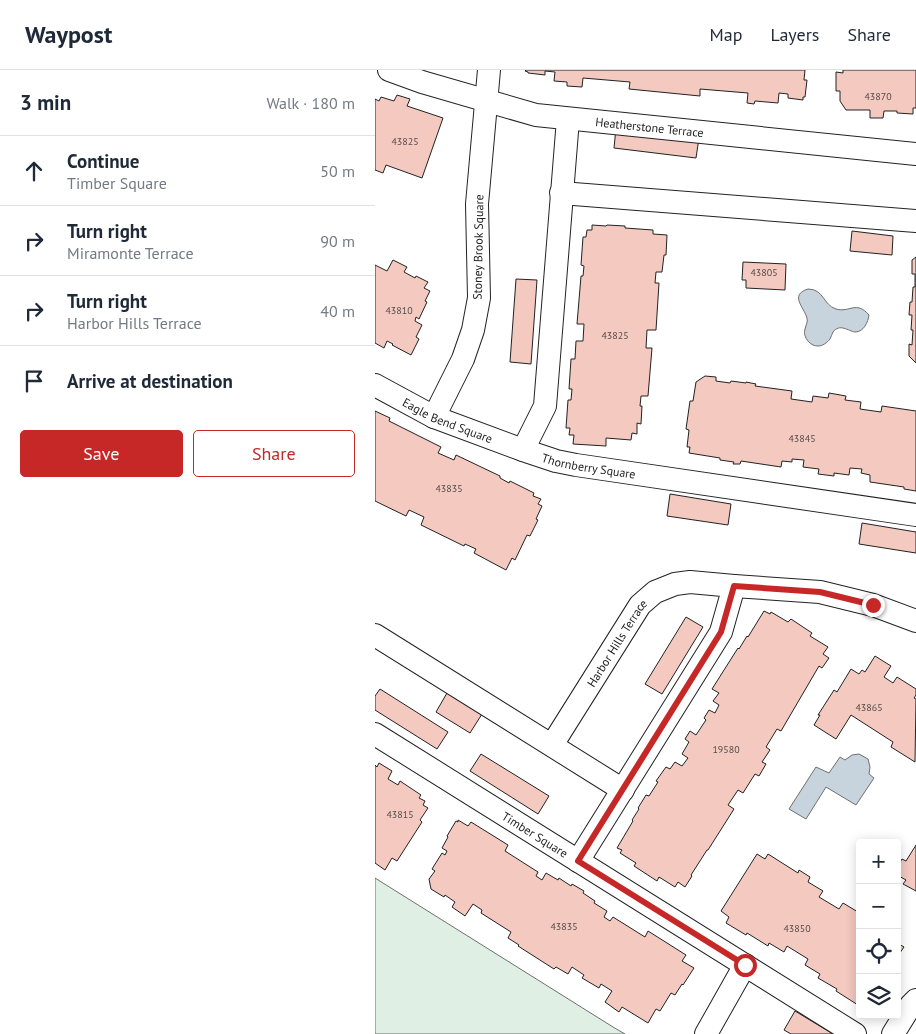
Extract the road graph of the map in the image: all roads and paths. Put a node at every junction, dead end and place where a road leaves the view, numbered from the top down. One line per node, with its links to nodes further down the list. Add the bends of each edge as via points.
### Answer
1 (389, 70): 3 (street, Heatherstone Terrace)
2 (489, 70): 3 (street, Stoney Brook Square)
3 (486, 100): 4 (street, Heatherstone Terrace, via 536,115); 9 (street, Stoney Brook Square, via 477,204 479,298 463,360)
4 (568, 119): 5 (street, Heatherstone Terrace); 6 (street, Thornberry Square)
5 (916, 154)
6 (561, 193): 7 (street); 10 (street, Thornberry Square, via 545,406)
7 (916, 221)
8 (375, 385): 9 (street, Eagle Bend Square)
9 (435, 417): 10 (street, Eagle Bend Square)
10 (523, 450): 11 (street, Thornberry Square, via 576,465)
11 (916, 515)
12 (734, 586): 13 (street, Harbor Hills Terrace, via 820,592 873,605); 16 (street, Harbor Hills Terrace, via 675,584 655,592 640,605); 17 (street, via 721,632)
13 (916, 621)
14 (375, 635): 16 (street)
15 (375, 734): 18 (street, Timber Square)
16 (552, 746): 17 (street)
17 (623, 790): 18 (street)
18 (578, 861): 19 (street, Timber Square)
19 (745, 965): 21 (street); 22 (street, Timber Square)
20 (916, 1000): 23 (street)
21 (706, 1034)
22 (855, 1034)
23 (893, 1034)

